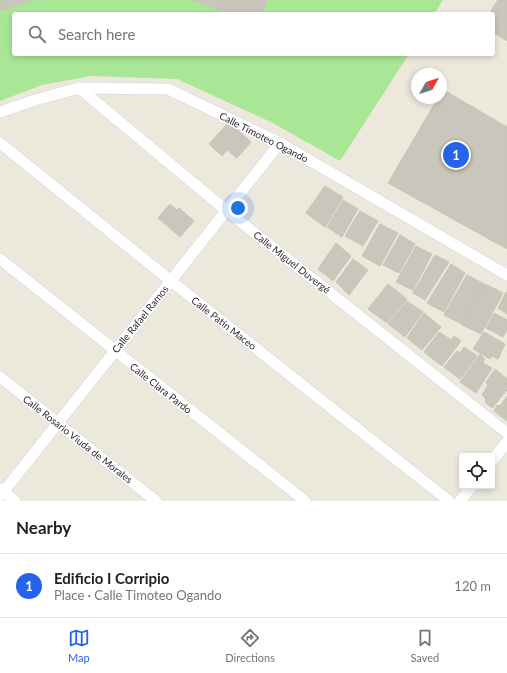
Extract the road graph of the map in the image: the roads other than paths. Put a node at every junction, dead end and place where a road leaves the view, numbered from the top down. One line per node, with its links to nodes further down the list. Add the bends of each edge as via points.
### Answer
1 (79, 88): 2 (street, Calle Timoteo Ogando); 4 (street, Calle Timoteo Ogando, via 168,89); 5 (street, Calle Miguel Duvergé)
2 (0, 112)
3 (0, 143): 8 (street, Calle Patín Maceo)
4 (280, 143): 5 (street, Calle Rafael Ramos); 7 (street, Calle Timoteo Ogando)
5 (227, 210): 8 (street, Calle Rafael Ramos); 12 (street, Calle Miguel Duvergé)
6 (0, 259): 9 (street, Calle Clara Pardo)
7 (507, 275)
8 (171, 281): 9 (street, Calle Rafael Ramos); 20 (street, Calle Patín Maceo)
9 (115, 351): 11 (street, Calle Rafael Ramos); 19 (street, Calle Clara Pardo)
10 (0, 377): 11 (street, Calle Rosario Viuda de Morales)
11 (58, 423): 16 (street, Calle Rafael Ramos); 18 (street, Calle Rosario Viuda de Morales)
12 (507, 433)
13 (507, 442): 14 (street)
14 (495, 457)
15 (470, 489): 21 (street)
16 (1, 492): 17 (street)
17 (15, 501)
18 (156, 501)
19 (305, 501)
20 (449, 501)
21 (460, 501)

